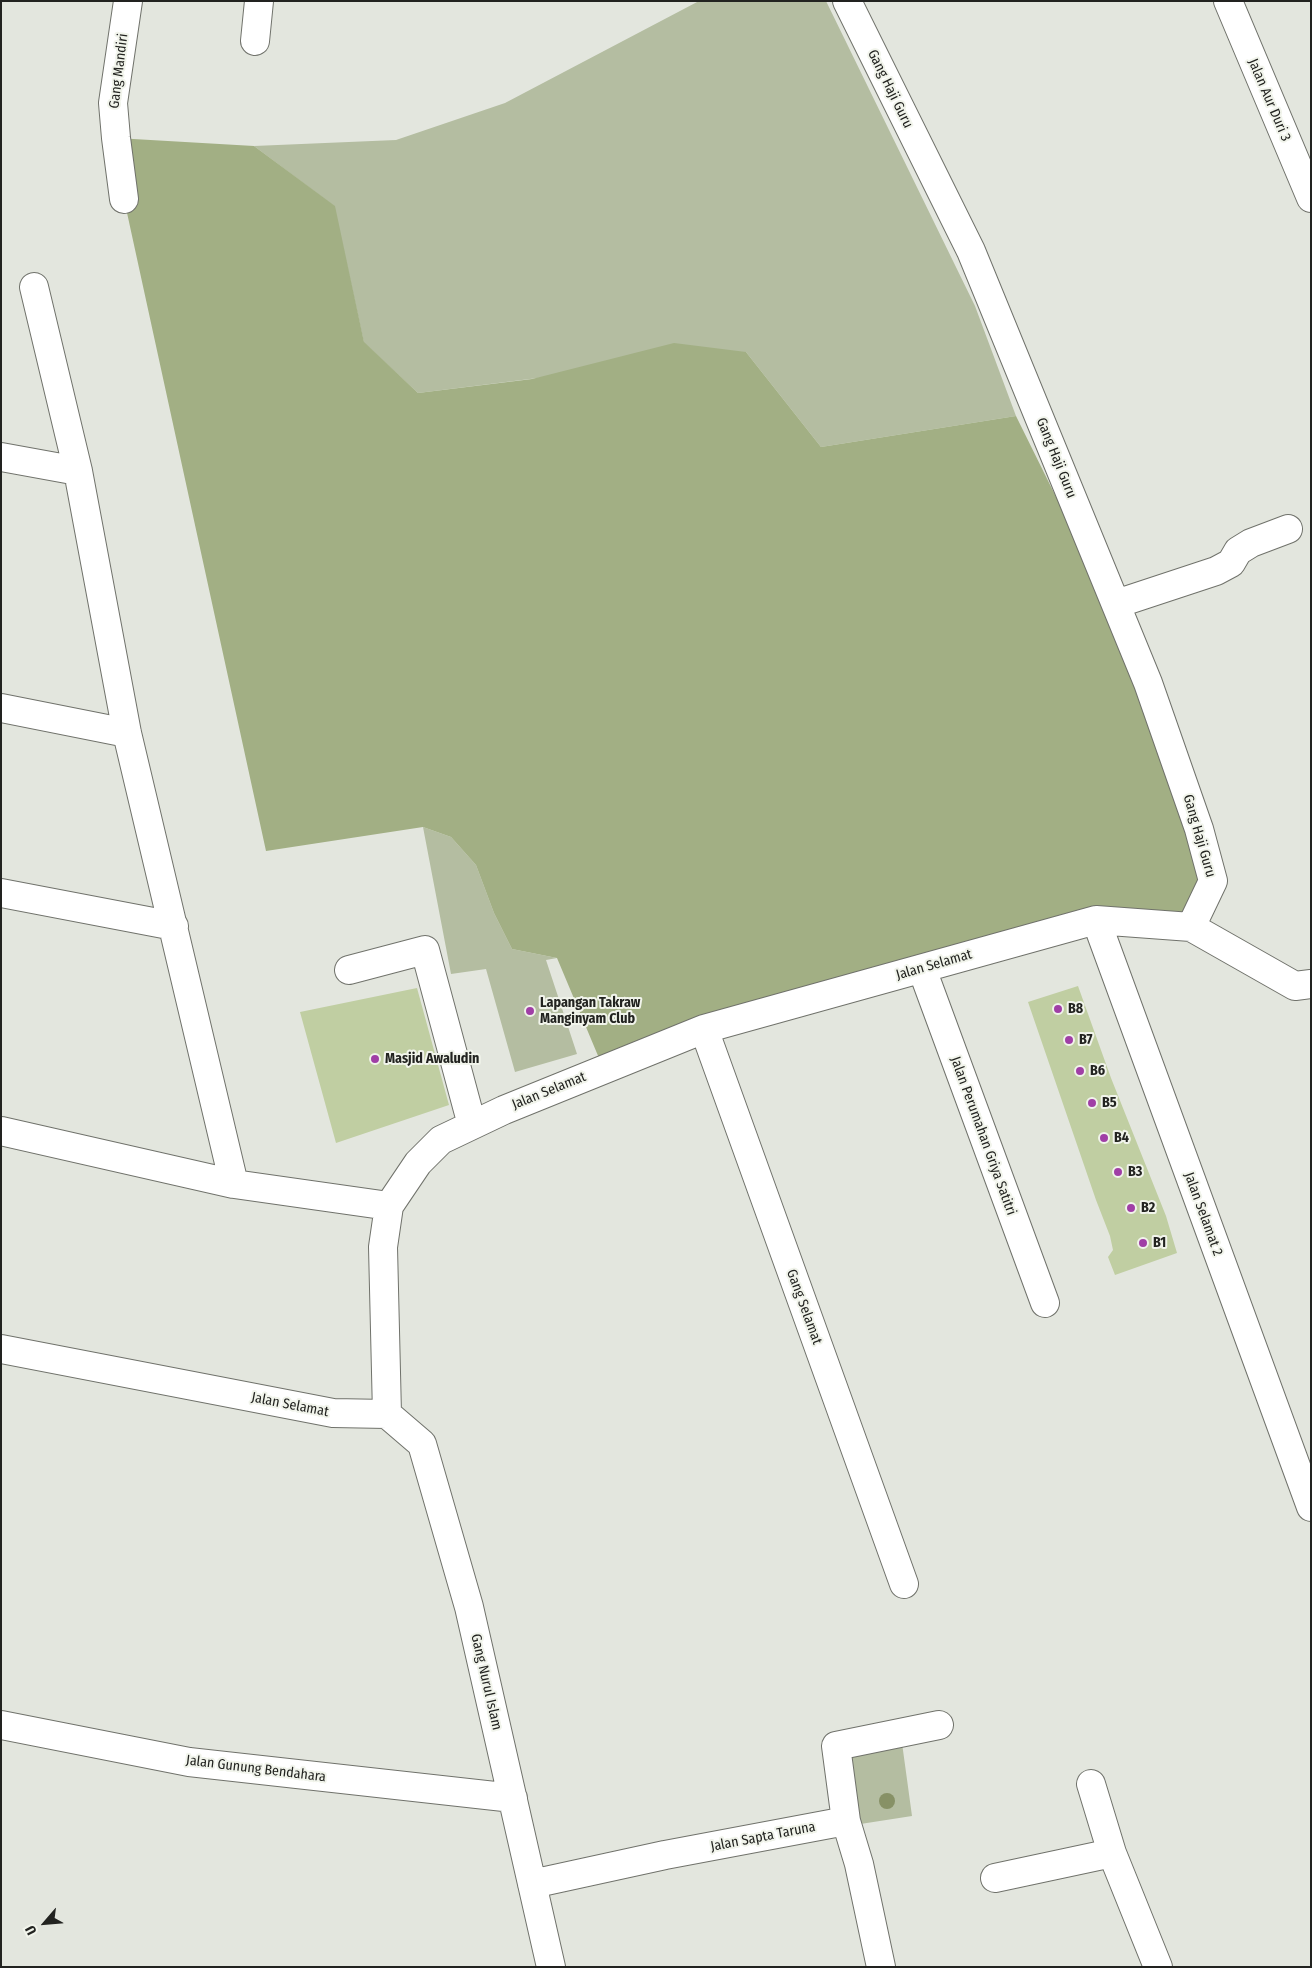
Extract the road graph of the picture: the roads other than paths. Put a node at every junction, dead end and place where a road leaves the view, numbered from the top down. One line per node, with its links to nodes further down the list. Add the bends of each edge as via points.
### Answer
1 (128, 1): 7 (street, Gang Mandiri, via 113,103)
2 (259, 1): 5 (street)
3 (847, 1): 12 (street, Gang Haji Guru, via 971,251)
4 (1228, 1): 6 (street, Jalan Aur Duri 3)
5 (254, 41)
6 (1311, 198)
7 (124, 199)
8 (34, 287): 10 (street)
9 (1, 457): 10 (street)
10 (78, 471): 14 (street)
11 (1288, 530): 12 (street, via 1251,543 1238,551 1231,563 1216,571)
12 (1116, 604): 18 (street, Gang Haji Guru, via 1148,683 1199,829 1213,881)
13 (1, 708): 14 (street)
14 (127, 733): 17 (street)
15 (1, 893): 17 (street)
16 (1096, 920): 18 (street, Jalan Selamat); 19 (street, Jalan Selamat); 30 (street, Jalan Selamat 2)
17 (174, 926): 25 (street)
18 (1191, 927): 21 (street, Jalan Selamat, via 1295,986)
19 (922, 969): 22 (street, Jalan Selamat); 27 (street, Jalan Perumahan Griya Satitri)
20 (349, 970): 23 (street, via 425,950)
21 (1311, 984)
22 (704, 1029): 23 (street, Jalan Selamat); 31 (street, Gang Selamat)
23 (472, 1126): 26 (street, Jalan Selamat, via 441,1140 418,1163)
24 (1, 1131): 25 (street)
25 (234, 1184): 26 (street)
26 (389, 1206): 29 (street, Jalan Selamat, via 383,1247)
27 (1045, 1303)
28 (1, 1349): 29 (street, Jalan Selamat, via 334,1413)
29 (387, 1414): 35 (street, Gang Nurul Islam, via 422,1444 469,1607)
30 (1311, 1507)
31 (904, 1584)
32 (940, 1725): 36 (street, via 836,1746)
33 (1, 1726): 35 (street, Jalan Gunung Bendahara, via 189,1762)
34 (1091, 1784): 37 (street)
35 (513, 1798): 39 (street, Gang Nurul Islam)
36 (846, 1821): 39 (street, Jalan Sapta Taruna); 41 (street, via 859,1864)
37 (1112, 1853): 38 (street); 42 (street)
38 (995, 1878)
39 (532, 1884): 40 (street, Gang Nurul Islam)
40 (551, 1967)
41 (881, 1967)
42 (1158, 1967)

